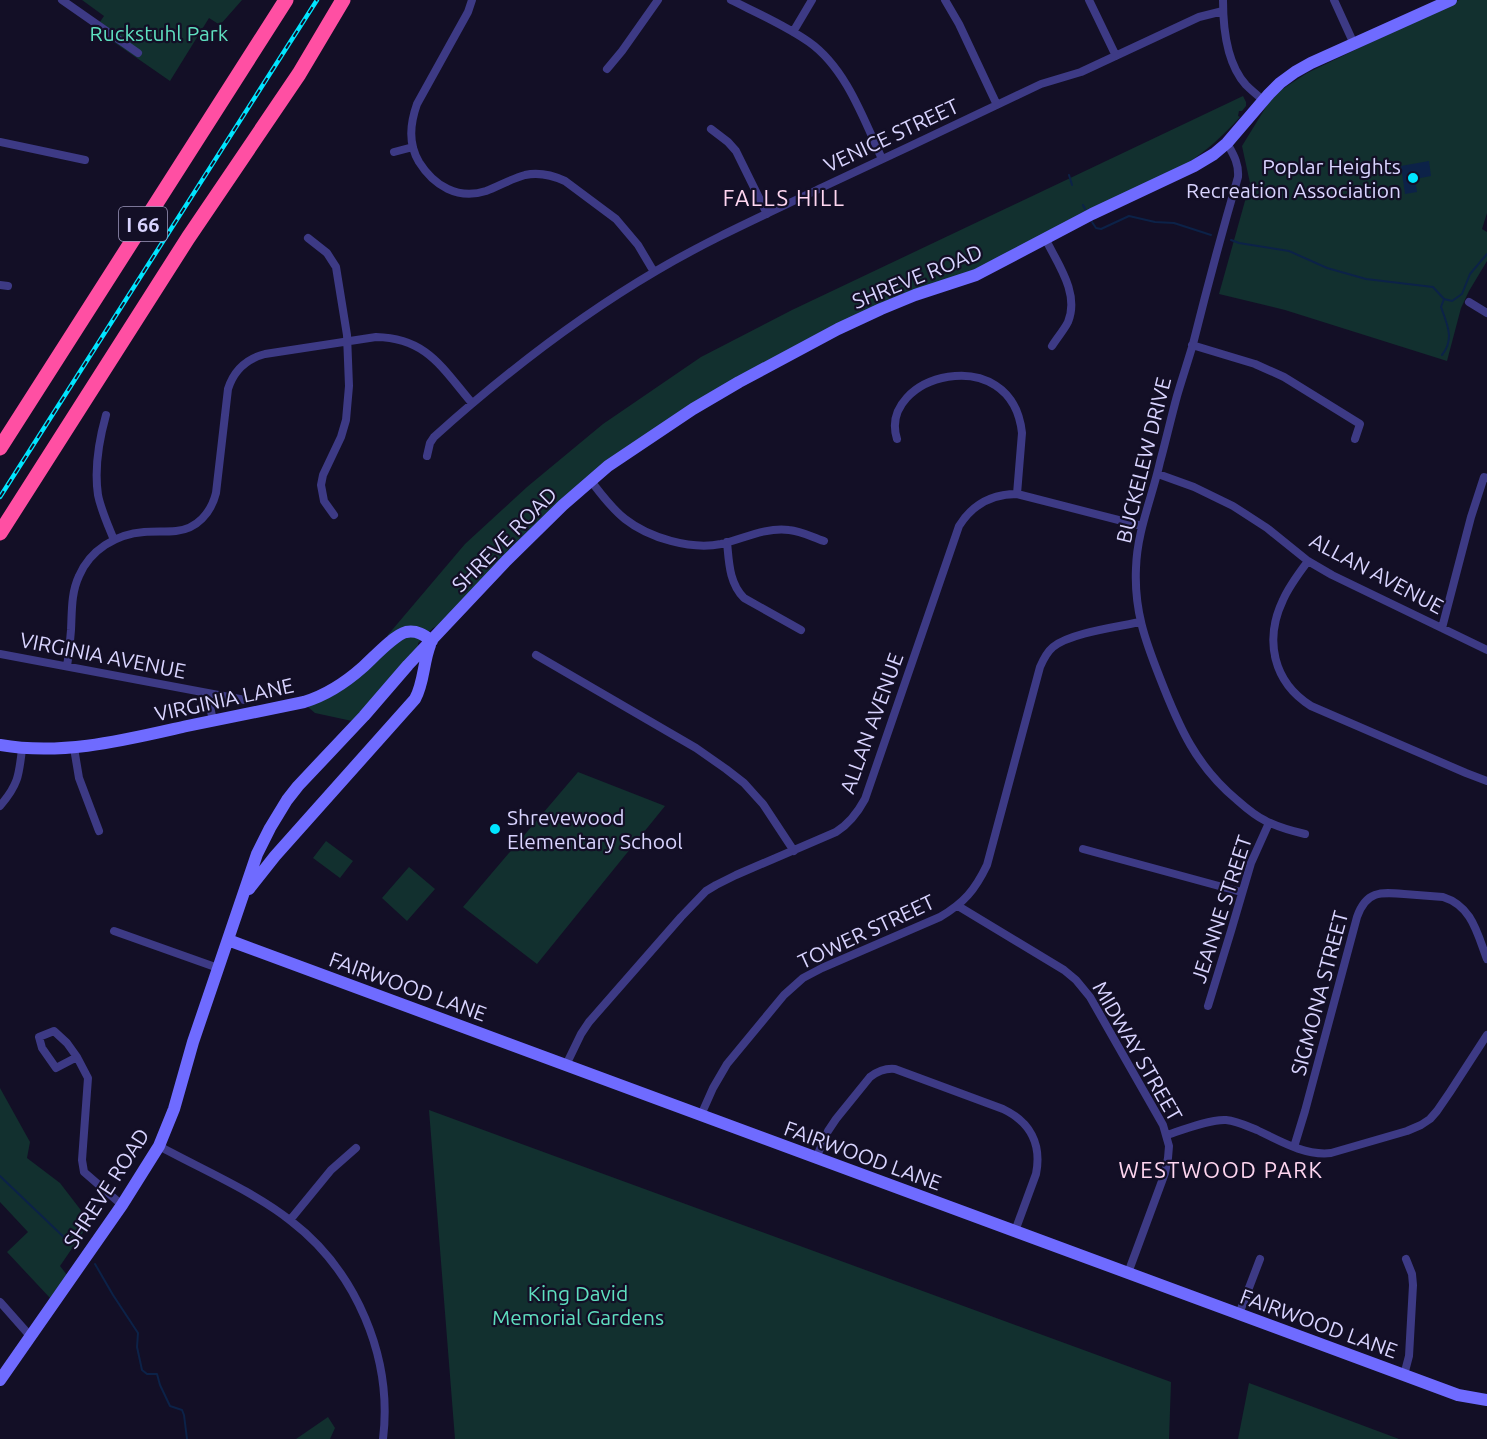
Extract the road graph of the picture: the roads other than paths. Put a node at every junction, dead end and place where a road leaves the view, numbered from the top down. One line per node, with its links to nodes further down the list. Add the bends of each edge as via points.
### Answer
1 (62, 0): 16 (street)
2 (286, 0): 41 (highway, I 66)
3 (343, 0): 49 (highway, I 66, via 299,74 188,238)
4 (472, 0): 24 (street, via 417,104 411,127)
5 (658, 0): 18 (street)
6 (731, 0): 14 (street)
7 (812, 0): 14 (street)
8 (945, 0): 20 (street)
9 (1089, 0): 17 (street)
10 (1222, 0): 13 (street)
11 (1334, 0): 15 (street)
12 (1450, 0): 15 (main road, SHREVE ROAD)
13 (1223, 11): 17 (street, VENICE STREET, via 1199,17); 19 (street, via 1234,66 1245,84)
14 (793, 32): 26 (street, via 822,52 843,78)
15 (1354, 44): 19 (main road, SHREVE ROAD, via 1295,72)
16 (138, 53)
17 (1116, 56): 20 (street, VENICE STREET)
18 (607, 69)
19 (1263, 100): 23 (main road, SHREVE ROAD)
20 (997, 105): 26 (street, VENICE STREET)
21 (711, 129): 28 (street, via 736,151)
22 (0, 142): 27 (street)
23 (1227, 143): 30 (main road, SHREVE ROAD, via 1181,173); 35 (street, BUCKELEW DRIVE, via 1237,162 1238,177)
24 (413, 147): 25 (street); 31 (street, via 432,179 458,193 477,193 525,175 546,174 565,181 616,219 638,244)
25 (394, 152)
26 (882, 159): 28 (street, VENICE STREET)
27 (85, 160)
28 (767, 214): 31 (street, VENICE STREET)
29 (308, 238): 34 (street, via 336,267)
30 (1045, 238): 36 (street, via 1068,283 1072,304 1068,322); 45 (main road, SHREVE ROAD, via 976,275 915,295 838,329 739,382 647,439)
31 (654, 272): 37 (street, VENICE STREET, via 557,335)
32 (1469, 302): 33 (street)
33 (1487, 313)
34 (347, 341): 37 (street, via 390,337 423,349); 47 (street, via 346,420 321,485 324,501); 50 (street, via 265,354 241,366 228,389 216,493 206,516 185,530 142,532)
35 (1192, 345): 40 (street, via 1284,377 1359,424); 43 (street, BUCKELEW DRIVE)
36 (1052, 346)
37 (472, 403): 42 (street, VENICE STREET, via 434,437)
38 (106, 415): 50 (street, via 99,437 97,481)
39 (897, 439): 46 (street, via 898,411 922,386 951,376 987,380 1005,392 1021,423)
40 (1356, 439)
41 (0, 448)
42 (427, 456)
43 (1158, 474): 48 (street, BUCKELEW DRIVE); 53 (street, ALLAN AVENUE, via 1233,506)
44 (1485, 477): 55 (street)
45 (591, 481): 52 (street, via 611,506 641,529 691,546); 57 (main road, SHREVE ROAD, via 538,529)
46 (1017, 494): 48 (street, ALLAN AVENUE); 76 (street, ALLAN AVENUE, via 989,498 969,512 959,526 863,804 842,828)
47 (334, 515)
48 (1142, 526): 54 (street, BUCKELEW DRIVE, via 1135,584)
49 (0, 533)
50 (114, 540): 62 (street, via 94,554 75,585)
51 (824, 541): 52 (street, via 780,529)
52 (727, 542): 56 (street, via 731,577 739,593)
53 (1308, 561): 55 (street, ALLAN AVENUE); 70 (street, via 1282,601 1275,626 1275,655 1290,689 1311,706)
54 (1140, 622): 72 (street, BUCKELEW DRIVE, via 1172,709 1197,757 1226,791); 79 (street, TOWER STREET, via 1074,636 1054,646 1044,659 987,865)
55 (1442, 628): 58 (street, ALLAN AVENUE)
56 (801, 630)
57 (432, 641): 61 (main road, SHREVE ROAD); 63 (main road, SHREVE ROAD); 66 (main road, VIRGINIA LANE, via 419,633 403,633 340,686 322,696)
58 (1487, 650)
59 (0, 654): 62 (street, VIRGINIA AVENUE)
60 (536, 655): 76 (street, via 726,769 763,804)
61 (408, 665): 63 (main road, via 416,667); 78 (main road, SHREVE ROAD, via 287,800 260,846)
62 (67, 666): 64 (street, VIRGINIA AVENUE)
63 (422, 678): 78 (main road, SHREVE ROAD, via 415,699)
64 (207, 694): 65 (street); 66 (street, VIRGINIA AVENUE)
65 (244, 700)
66 (213, 720): 69 (main road, VIRGINIA LANE)
67 (0, 745): 68 (main road, VIRGINIA LANE)
68 (22, 748): 69 (main road, VIRGINIA LANE); 71 (street, via 19,776)
69 (74, 748): 73 (street, via 79,777)
70 (1487, 781)
71 (0, 806)
72 (1269, 823): 74 (street, BUCKELEW DRIVE); 77 (street, JEANNE STREET)
73 (99, 831)
74 (1305, 834)
75 (1083, 849): 77 (street)
76 (794, 851): 87 (street, ALLAN AVENUE, via 716,885 700,897 589,1022)
77 (1242, 892): 84 (street, JEANNE STREET)
78 (243, 897): 81 (main road, SHREVE ROAD)
79 (958, 906): 88 (street, TOWER STREET, via 803,978 784,994 727,1065); 89 (street, MIDWAY STREET, via 1076,980 1099,1012)
80 (114, 932): 83 (street)
81 (228, 940): 83 (main road, SHREVE ROAD); 87 (main road, FAIRWOOD LANE)
82 (1487, 959): 91 (street, SIGMONA STREET, via 1467,912 1449,899 1387,892 1364,902)
83 (218, 968): 90 (main road, SHREVE ROAD)
84 (1208, 1006)
85 (1487, 1035): 91 (street, via 1437,1111 1421,1125 1332,1153)
86 (77, 1057): 86 (street, via 54,1030 39,1037 56,1068); 94 (street, via 88,1078 84,1172)
87 (566, 1065): 88 (main road, FAIRWOOD LANE)
88 (701, 1115): 93 (main road, FAIRWOOD LANE)
89 (1167, 1135): 91 (street, via 1225,1120); 99 (street, MIDWAY STREET, via 1165,1173)
90 (159, 1146): 94 (main road, SHREVE ROAD); 95 (street)
91 (1294, 1147)
92 (356, 1149): 95 (street, via 331,1170)
93 (816, 1158): 96 (main road, FAIRWOOD LANE); 96 (street, via 836,1119 870,1077 884,1069 895,1069 1010,1112 1025,1124 1035,1143 1038,1165)
94 (122, 1205): 102 (main road, SHREVE ROAD)
95 (290, 1220): 106 (street, via 333,1263 367,1321 383,1386)
96 (1015, 1231): 99 (main road, FAIRWOOD LANE)
97 (1260, 1258): 101 (street)
98 (1406, 1259): 103 (street, via 1413,1286)
99 (1128, 1273): 101 (main road, FAIRWOOD LANE)
100 (0, 1302): 102 (street)
101 (1239, 1314): 103 (main road, FAIRWOOD LANE)
102 (31, 1337): 104 (main road, SHREVE ROAD)
103 (1404, 1376): 105 (main road, FAIRWOOD LANE, via 1458,1395)
104 (0, 1380)
105 (1487, 1400)
106 (382, 1439)

